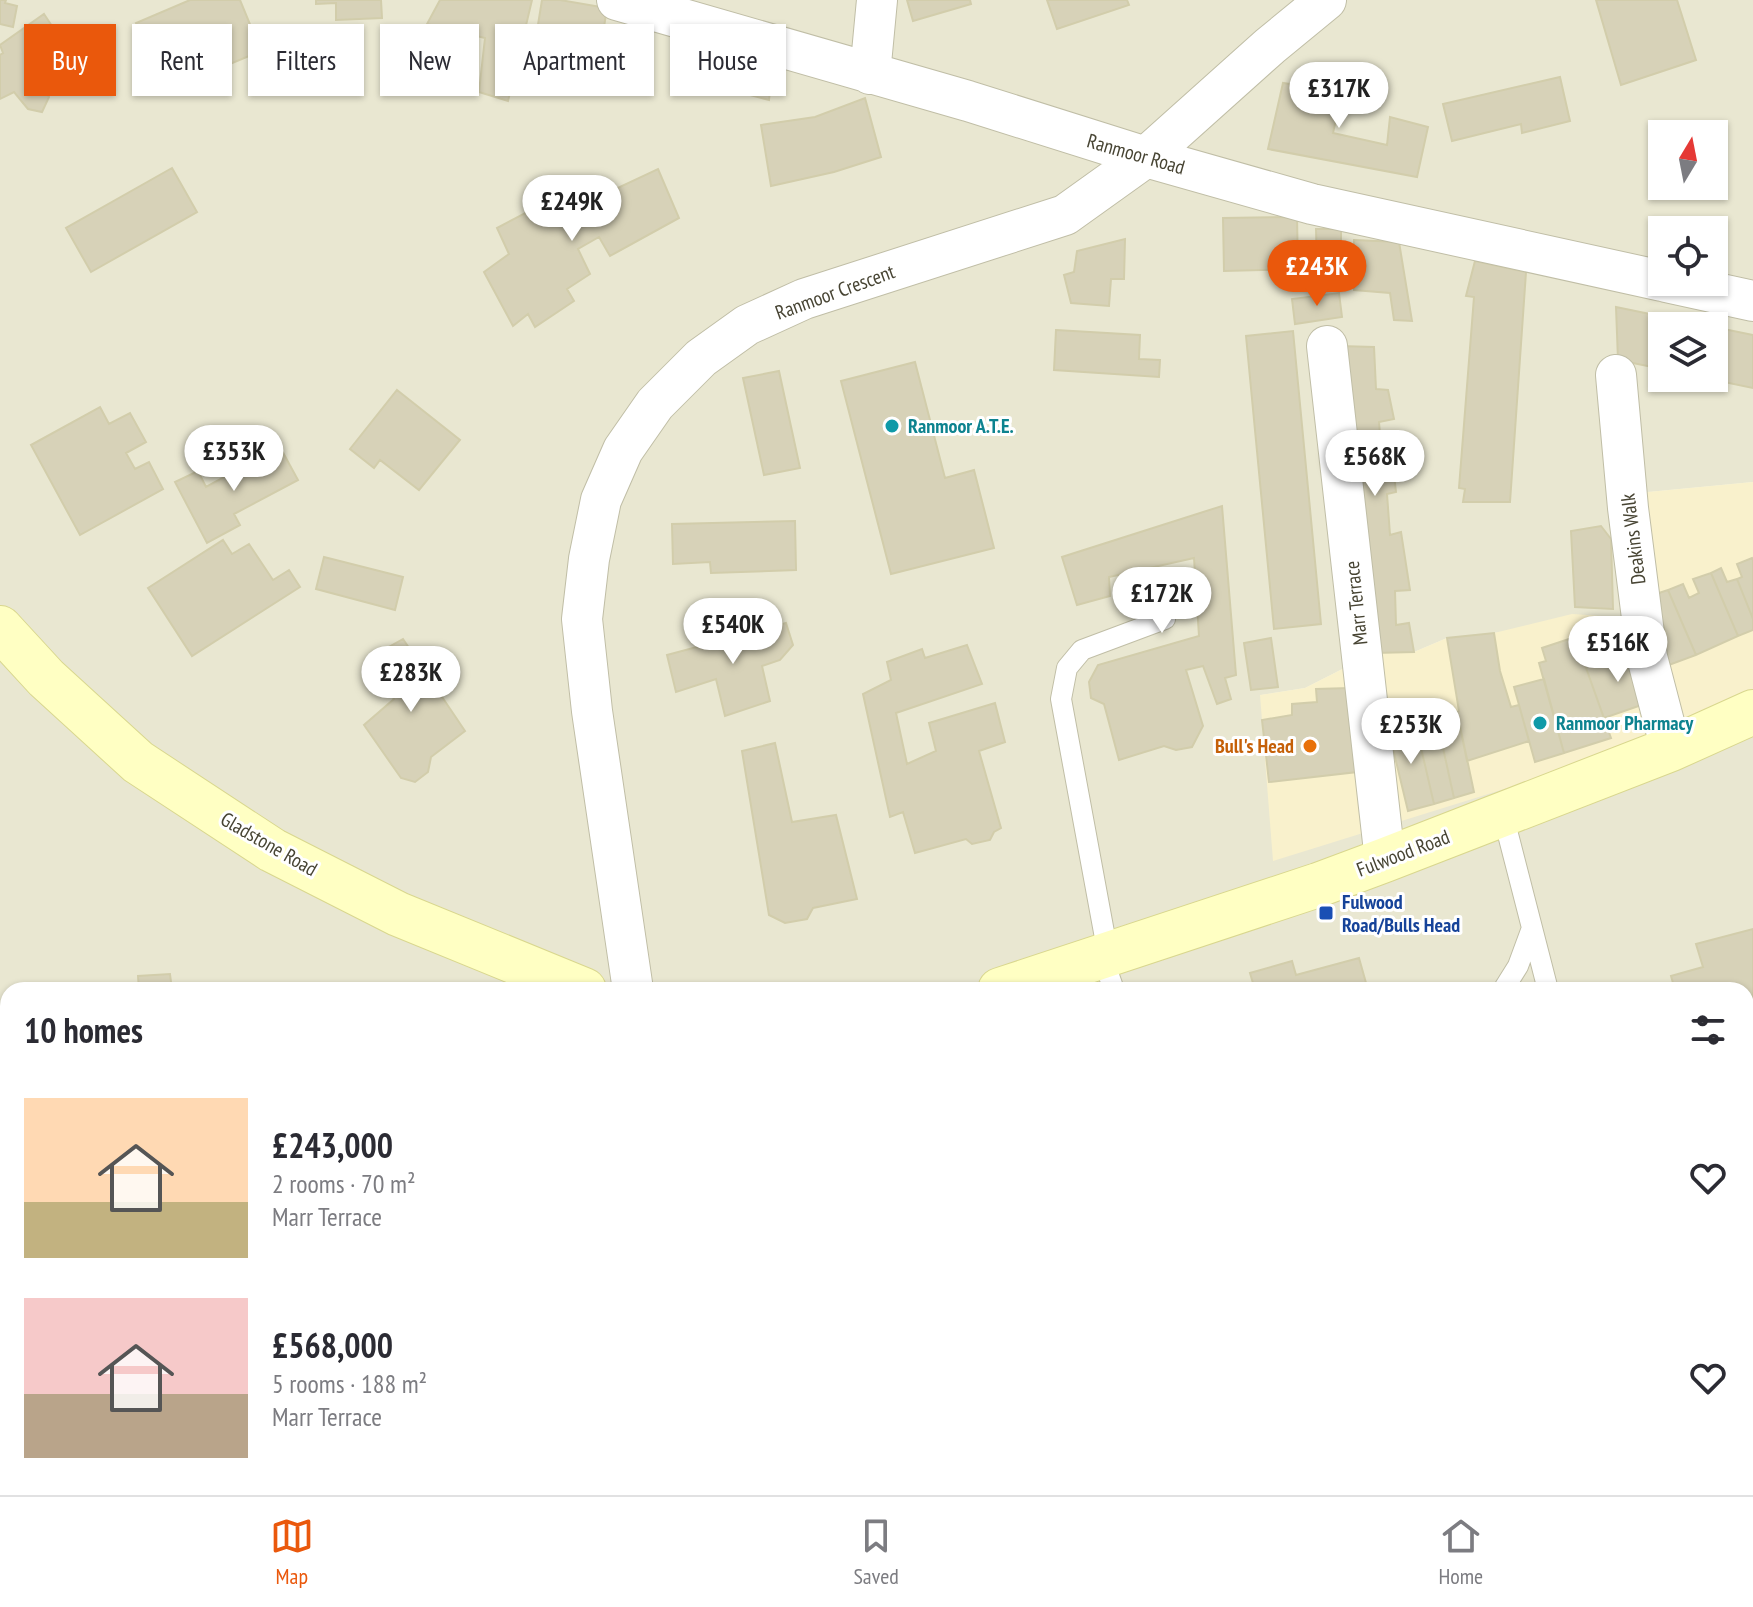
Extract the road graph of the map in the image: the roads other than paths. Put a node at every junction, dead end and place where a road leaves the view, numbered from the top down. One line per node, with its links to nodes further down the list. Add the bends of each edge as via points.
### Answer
1 (617, 0): 4 (street, Ranmoor Road)
2 (877, 0): 4 (street)
3 (1326, 0): 5 (street, Ranmoor Crescent)
4 (870, 74): 5 (street, Ranmoor Road)
5 (1146, 157): 6 (street, Ranmoor Road, via 1312,204); 20 (street, Ranmoor Crescent, via 1065,215 804,299 747,325 701,358 655,404 623,450 601,500 582,619)
6 (1648, 278)
7 (1728, 296): 8 (street, Ranmoor Road)
8 (1753, 301)
9 (1327, 346): 16 (street, Marr Terrace)
10 (1616, 375): 14 (street, Deakins Walk, via 1647,657)
11 (1165, 619): 18 (lane, via 1082,650 1067,668 1061,699)
12 (0, 628): 19 (street, Gladstone Road, via 138,762 272,850 398,914)
13 (1753, 712): 14 (street, Fulwood Road)
14 (1671, 749): 15 (street, Fulwood Road)
15 (1503, 815): 16 (street, Fulwood Road); 17 (lane)
16 (1385, 860): 18 (street, Fulwood Road)
17 (1532, 928): 22 (lane); 23 (lane)
18 (1108, 967): 21 (street, Fulwood Road)
19 (564, 982)
20 (632, 982)
21 (1038, 982)
22 (1508, 982)
23 (1546, 982)

